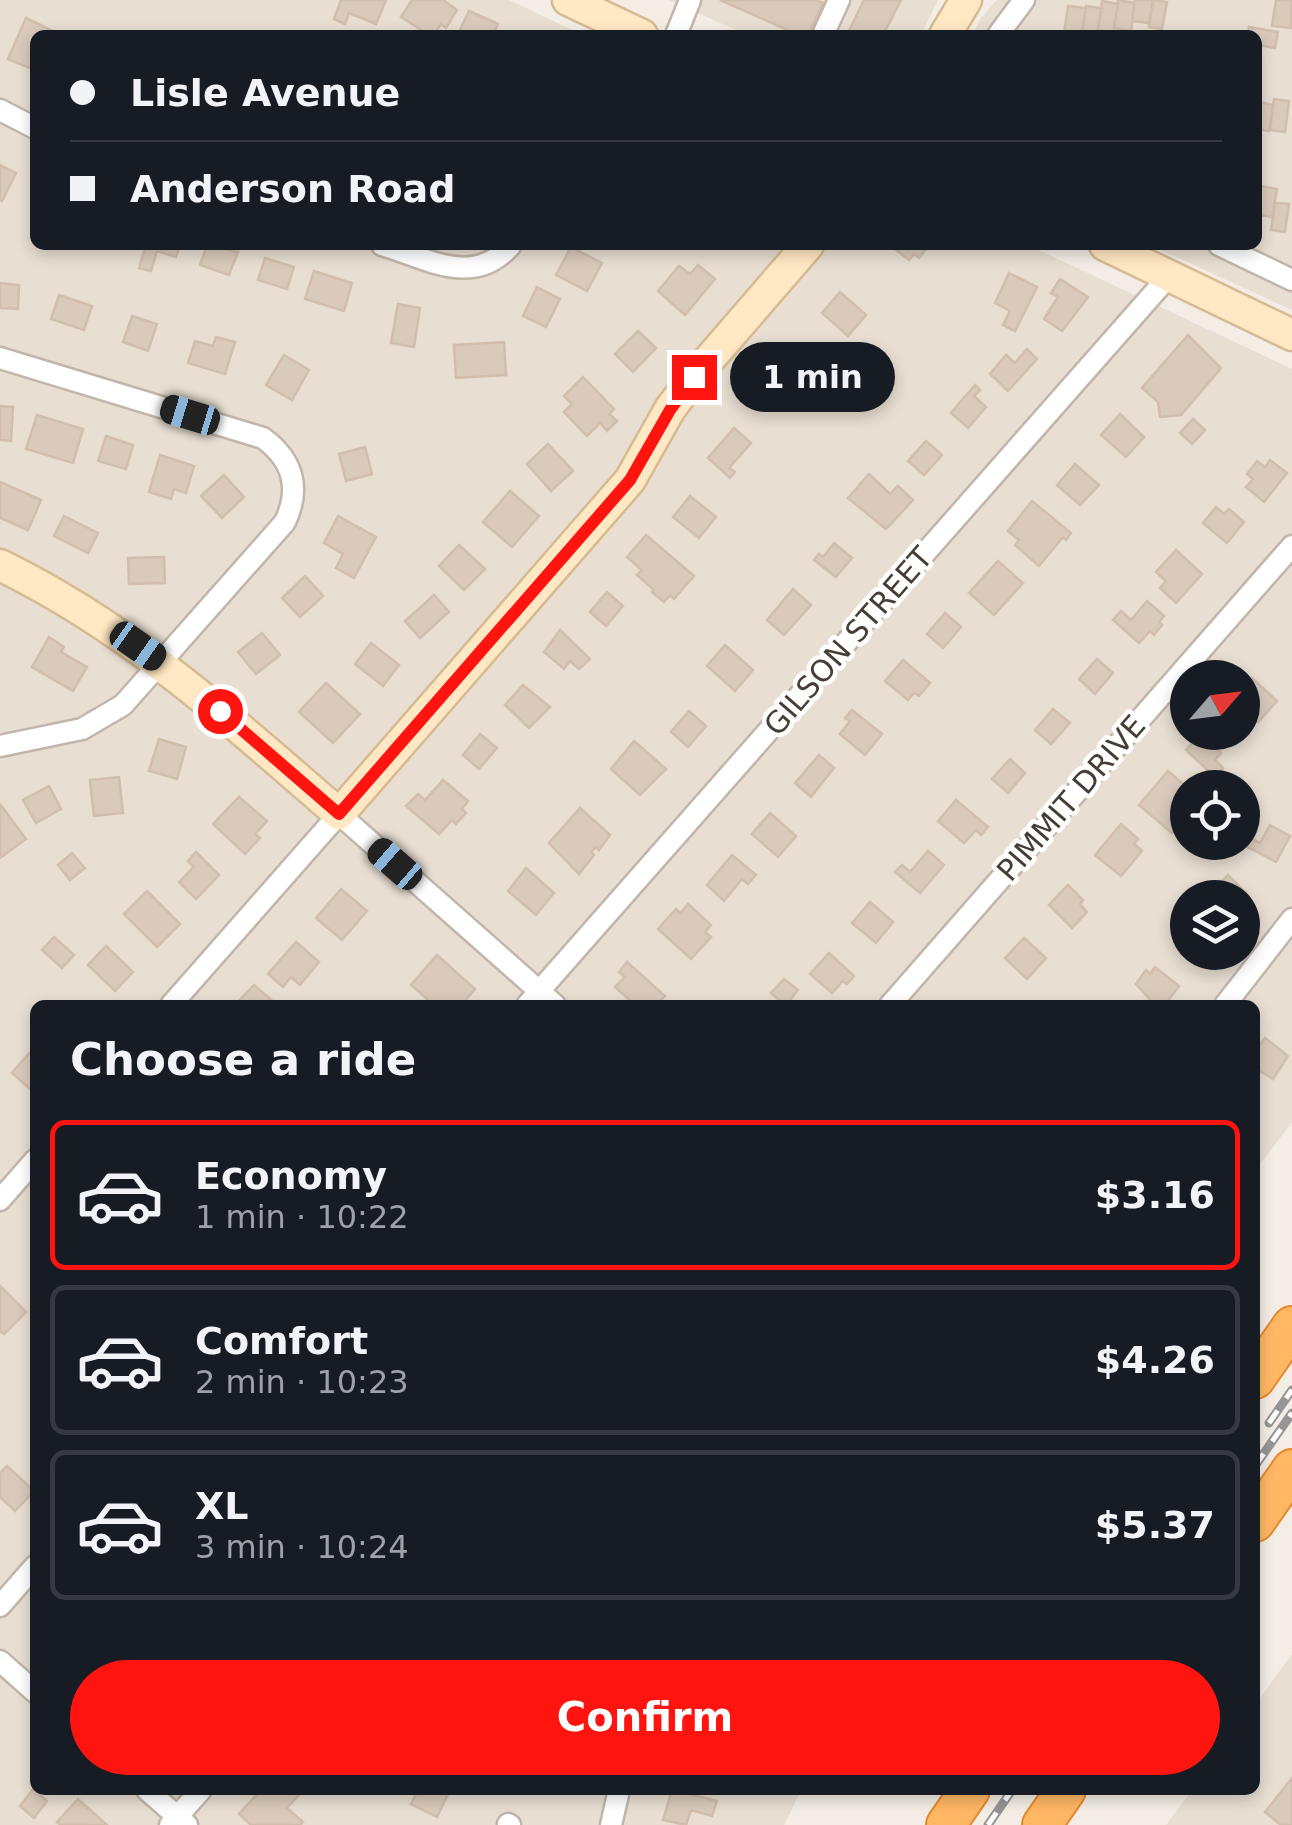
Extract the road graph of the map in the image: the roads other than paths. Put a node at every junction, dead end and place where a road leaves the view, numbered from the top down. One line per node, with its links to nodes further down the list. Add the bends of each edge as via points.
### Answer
1 (568, 0): 6 (street)
2 (690, 0): 7 (street)
3 (840, 0): 8 (street)
4 (966, 0): 9 (street)
5 (1024, 0): 10 (street)
6 (631, 30)
7 (678, 30)
8 (825, 30)
9 (948, 30)
10 (1002, 30)
11 (0, 110): 12 (street)
12 (30, 125)
13 (398, 250): 14 (street, via 470,269)
14 (505, 250)
15 (804, 250): 26 (street, via 694,377 630,480)
16 (1115, 250): 18 (street)
17 (1229, 250): 19 (street)
18 (1169, 276): 20 (street); 29 (street, GILSON STREET)
19 (1292, 280)
20 (1292, 335)
21 (0, 358): 24 (street, via 263,438 286,459 295,491 286,522)
22 (1292, 546): 30 (street, PIMMIT DRIVE)
23 (0, 564): 24 (street)
24 (162, 663): 25 (street, via 102,720); 26 (street)
25 (0, 746)
26 (339, 814): 28 (street); 29 (street)
27 (1292, 919): 31 (street)
28 (176, 1000)
29 (540, 1000)
30 (894, 1000)
31 (1229, 1000)
32 (30, 1166): 33 (street)
33 (0, 1200)
34 (1292, 1326): 35 (highway)
35 (1260, 1372)
36 (1292, 1469): 37 (highway)
37 (1260, 1515)
38 (30, 1572): 39 (street)
39 (0, 1606)
40 (0, 1662): 41 (street)
41 (30, 1688)
42 (152, 1795): 47 (street)
43 (197, 1795): 47 (street)
44 (618, 1795): 48 (street)
45 (967, 1795): 49 (highway)
46 (1063, 1795): 50 (highway)
47 (178, 1822)
48 (611, 1825)
49 (946, 1825)
50 (1042, 1825)

